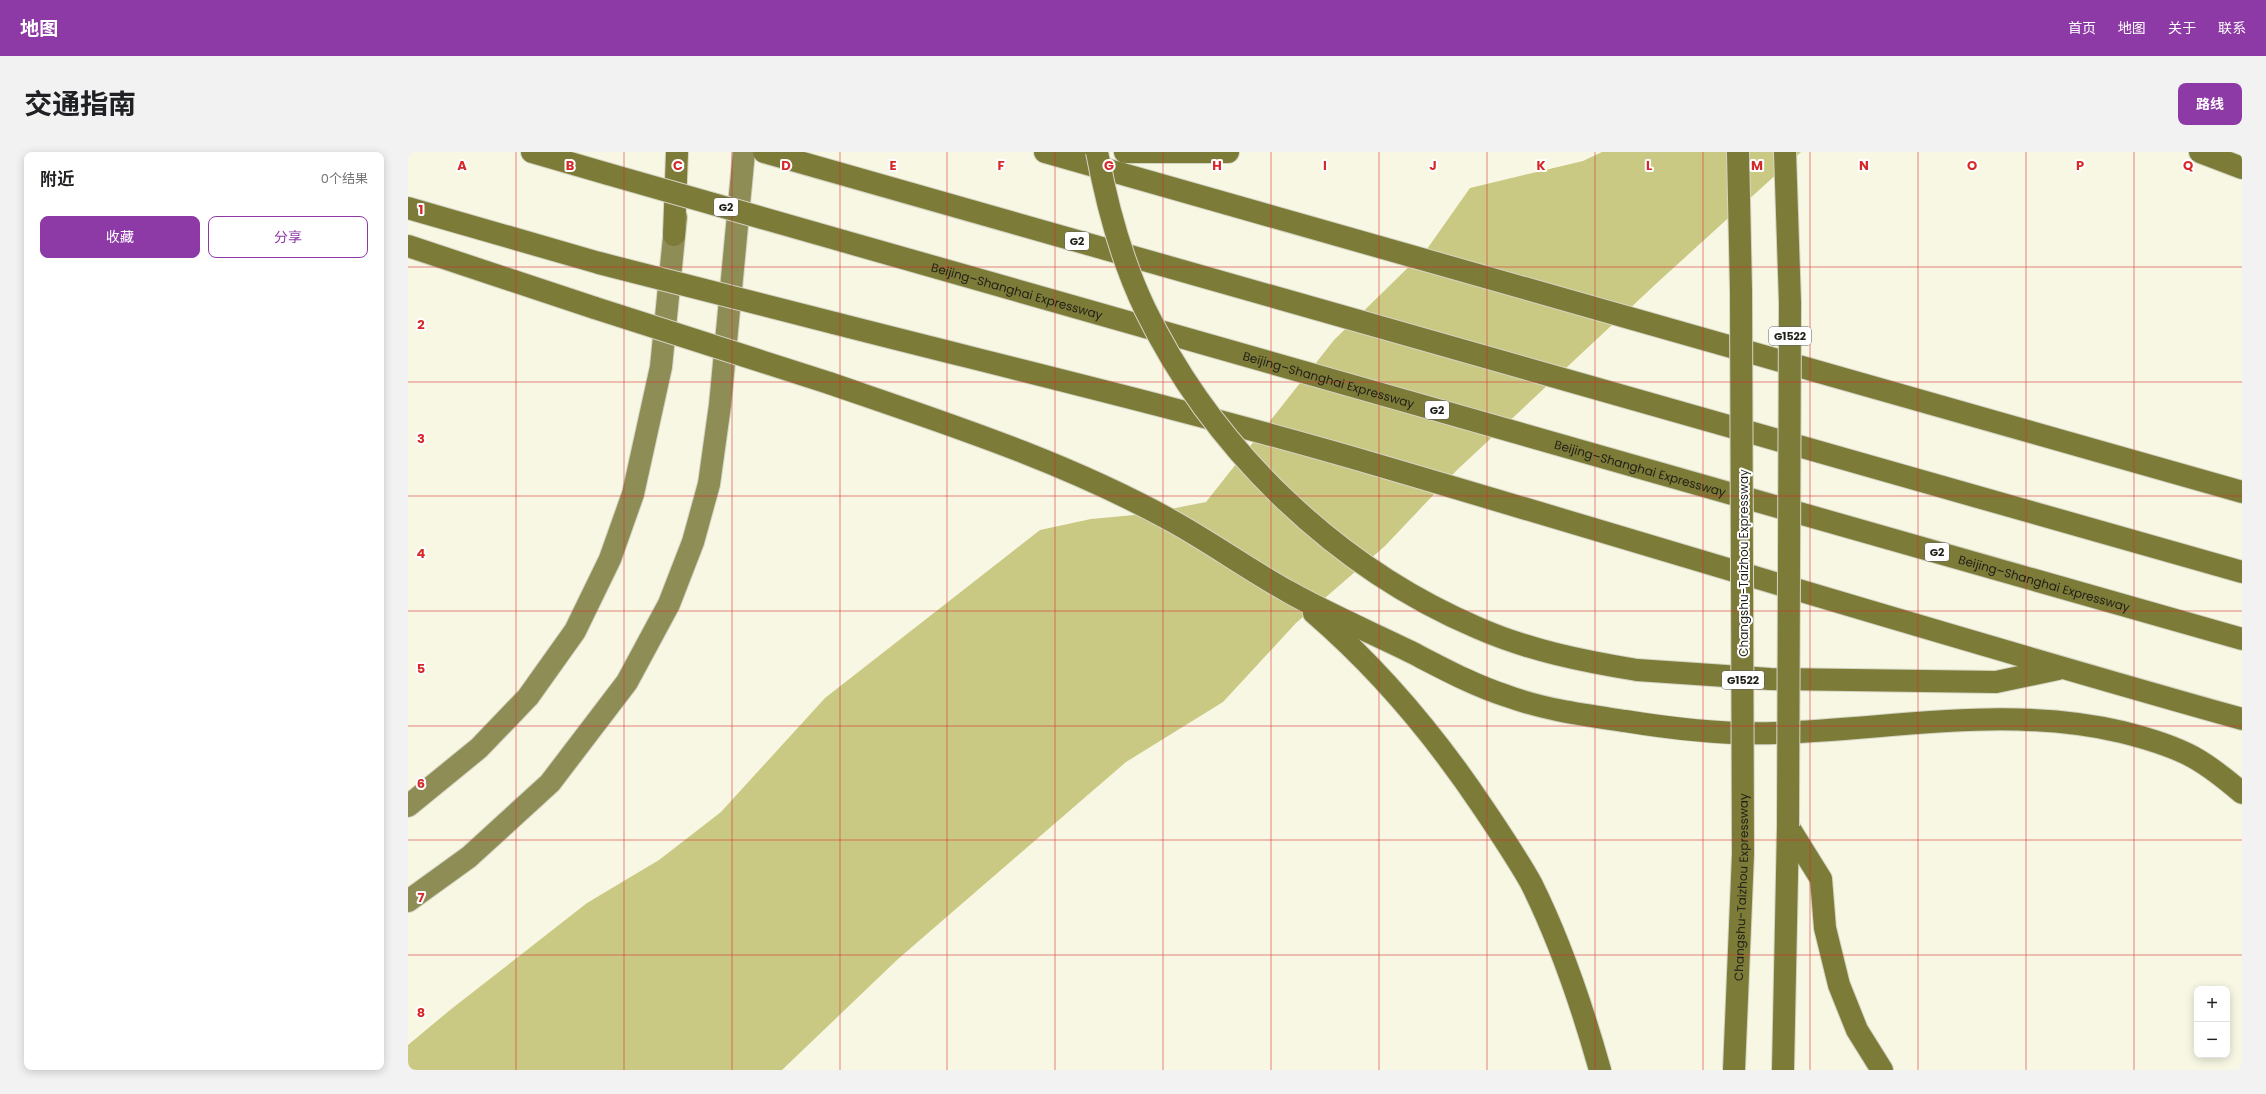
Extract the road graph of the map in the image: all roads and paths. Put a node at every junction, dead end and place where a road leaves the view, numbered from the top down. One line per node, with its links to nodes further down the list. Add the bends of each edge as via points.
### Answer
1 (532, 152): 20 (highway, Beijing–Shanghai Expressway / G2, bridge)
2 (677, 152): 15 (highway)
3 (683, 152): 15 (main road)
4 (744, 152): 26 (main road, via 720,405 709,484 693,542 669,604 627,682 550,783 469,857)
5 (764, 152): 18 (highway, G2)
6 (1044, 152): 17 (highway)
7 (1097, 152): 21 (highway, bridge, via 1121,250 1144,307 1194,395 1214,421 1293,507 1323,534 1356,559 1450,615 1534,648 1636,670 1770,679 1996,682)
8 (1125, 152): 9 (highway)
9 (1228, 152)
10 (1738, 152): 28 (highway, Changshu-Taizhou Expressway / G1522, bridge, via 1743,368 1743,854)
11 (1785, 152): 25 (highway, G1522, bridge, via 1790,303)
12 (2200, 152): 13 (highway)
13 (2242, 168)
14 (408, 208): 21 (highway, bridge, via 598,263 1177,411 1372,464)
15 (674, 235): 24 (main road, via 661,367 633,494 610,559 575,631 528,697 479,748)
16 (408, 246): 19 (highway, bridge, via 829,383 996,441 1065,470 1172,521)
17 (2242, 492)
18 (2242, 572)
19 (1288, 592): 23 (highway, via 1482,687 1535,705 1629,722 1698,730 1771,733 1984,718 2049,720 2101,728 2172,747 2194,757); 27 (highway, via 1336,632 1414,714 1495,824 1530,882 1562,953)
20 (2242, 639)
21 (2061, 668): 22 (highway)
22 (2242, 719)
23 (2242, 793)
24 (408, 806)
25 (1788, 826): 29 (highway, G1522); 30 (highway, via 1821,879 1826,928 1839,985 1857,1030)
26 (408, 901)
27 (1600, 1070)
28 (1734, 1070)
29 (1783, 1070)
30 (1882, 1070)

